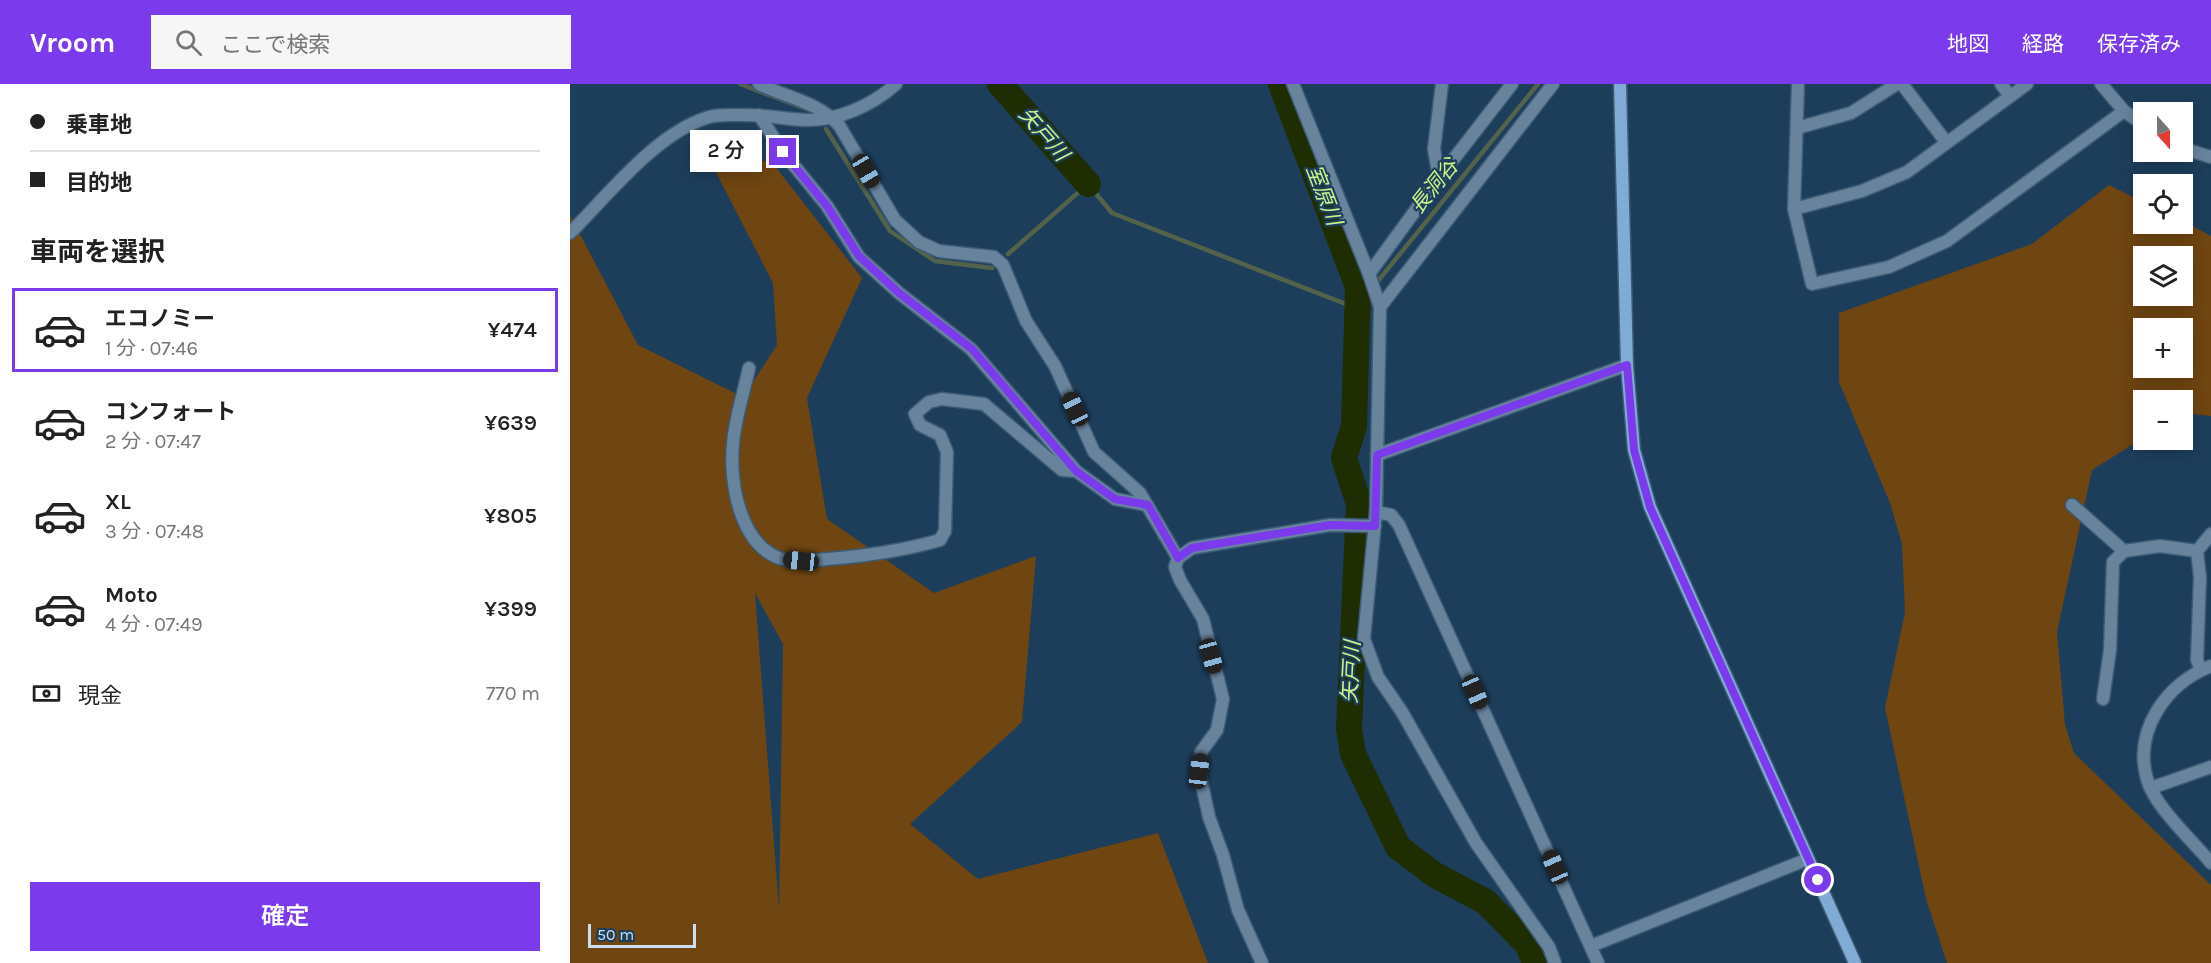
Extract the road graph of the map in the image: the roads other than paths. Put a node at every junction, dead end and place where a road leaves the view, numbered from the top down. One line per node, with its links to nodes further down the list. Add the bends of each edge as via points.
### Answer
1 (759, 84): 17 (street, via 814,104)
2 (896, 84): 17 (street, via 858,110)
3 (1293, 84): 26 (street)
4 (1442, 84): 23 (street, via 1434,149)
5 (1512, 84): 23 (street)
6 (1552, 84): 27 (street)
7 (1620, 84): 28 (street)
8 (1798, 84): 19 (street)
9 (1897, 84): 19 (street, via 1851,113)
10 (1902, 84): 20 (street)
11 (2001, 84): 14 (street)
12 (2027, 84): 14 (street)
13 (2101, 84): 15 (street)
14 (2010, 96): 20 (street)
15 (2124, 111): 18 (street); 24 (street, via 1947,241 1889,267 1812,284)
16 (759, 115): 17 (street, via 806,120); 25 (street, via 711,116 680,128 656,145); 31 (street, via 859,256 899,293 972,349)
17 (831, 116): 32 (street, via 895,220 919,242 939,250 994,257 1003,265 1026,321 1055,366 1094,452)
18 (2133, 117)
19 (1797, 128): 24 (street)
20 (1946, 142): 24 (street, via 1907,172 1882,184)
21 (2193, 151): 22 (street)
22 (2211, 157)
23 (1438, 178): 26 (street)
24 (1794, 209)
25 (570, 233)
26 (1369, 274): 27 (street)
27 (1378, 302): 30 (street)
28 (1627, 365): 30 (street); 45 (street, via 1634,450 1650,507)
29 (749, 368): 31 (street, via 732,444 733,491 748,528 759,543 784,560 868,556 940,540 945,531 945,441 920,425 915,414 929,402 942,399 984,404 1051,463 1062,470)
30 (1377, 455): 34 (street)
31 (1076, 471): 32 (street, via 1115,499)
32 (1148, 505): 39 (street)
33 (2072, 505): 37 (street)
34 (1376, 512): 35 (street); 47 (street, via 1391,515 1399,525)
35 (1375, 526): 39 (street, via 1330,525 1192,548); 49 (street, via 1364,639 1378,677 1476,843 1549,947)
36 (2211, 534): 38 (street)
37 (2124, 551): 38 (street, via 2160,546); 42 (street, via 2113,562 2110,650)
38 (2197, 551): 40 (street)
39 (1178, 558): 48 (street, via 1175,567 1203,619 1223,699 1217,730 1201,752 1201,782 1239,910)
40 (2205, 575): 41 (street, via 2197,660)
41 (2206, 668): 44 (street, via 2165,697 2154,715 2146,735 2144,756)
42 (2103, 699)
43 (2211, 766): 44 (street)
44 (2151, 788): 46 (street)
45 (1808, 859): 47 (street); 51 (street)
46 (2210, 861)
47 (1591, 946): 50 (street)
48 (1262, 963)
49 (1555, 963)
50 (1599, 963)
51 (1856, 963)

